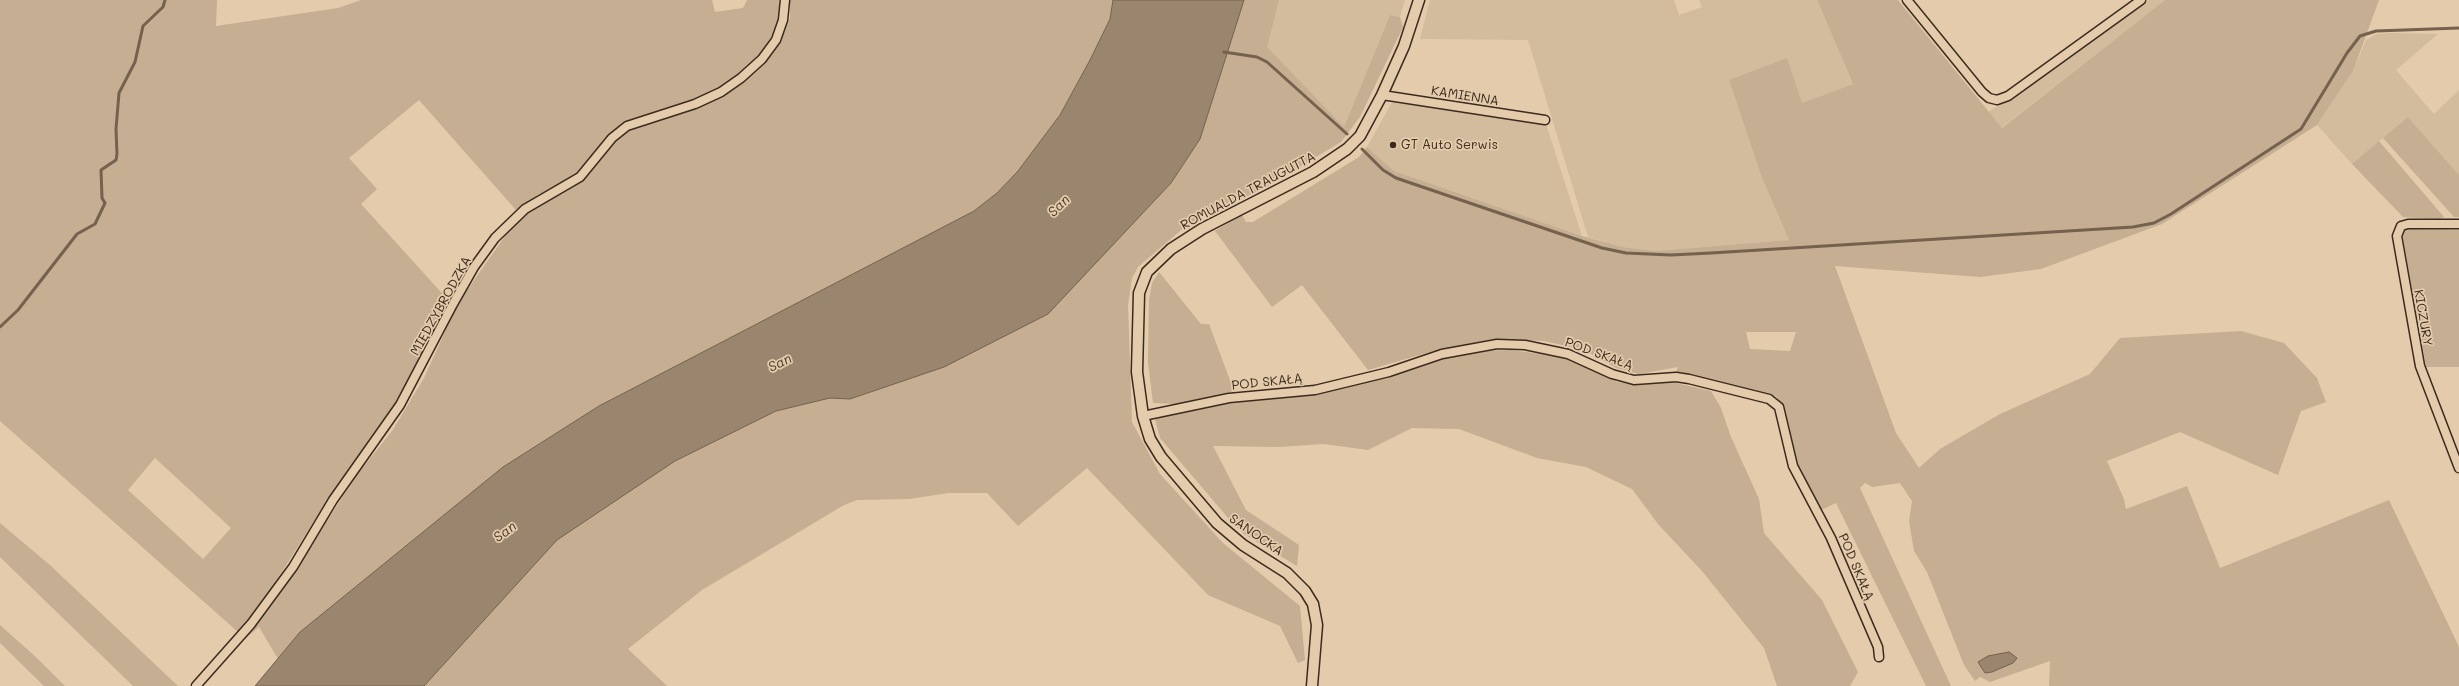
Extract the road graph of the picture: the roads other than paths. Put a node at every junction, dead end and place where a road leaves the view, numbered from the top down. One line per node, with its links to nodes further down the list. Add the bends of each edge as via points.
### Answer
1 (785, 0): 11 (street, MIĘDZYBRODZKA, via 783,20 776,40 762,59 741,78 721,92 695,104 627,126 612,138 580,177 525,209 495,238 463,286 400,405 333,500 292,567 251,624)
2 (1419, 0): 5 (street, ROMUALDA TRAUGUTTA, via 1404,46)
3 (1907, 0): 4 (street, via 1982,92 1997,100 2012,93)
4 (2141, 0)
5 (1382, 95): 6 (street, KAMIENNA); 8 (street, ROMUALDA TRAUGUTTA, via 1360,136 1333,160 1202,229 1166,253 1147,272 1139,293 1137,338 1137,372)
6 (1545, 120)
7 (2459, 224): 9 (street, KICZURY, via 2408,224 2401,226 2397,236 2420,366)
8 (1142, 416): 10 (street, POD SKAŁĄ, via 1229,398 1315,390 1389,372 1442,354 1497,344 1525,345 1568,354 1612,374 1634,380 1676,377 1769,399 1779,407 1793,466 1831,538 1878,647); 12 (street, SANOCKA, via 1158,452 1217,523 1287,573 1307,594 1313,604 1317,625)
9 (2459, 468)
10 (1879, 657)
11 (196, 686)
12 (1312, 686)

